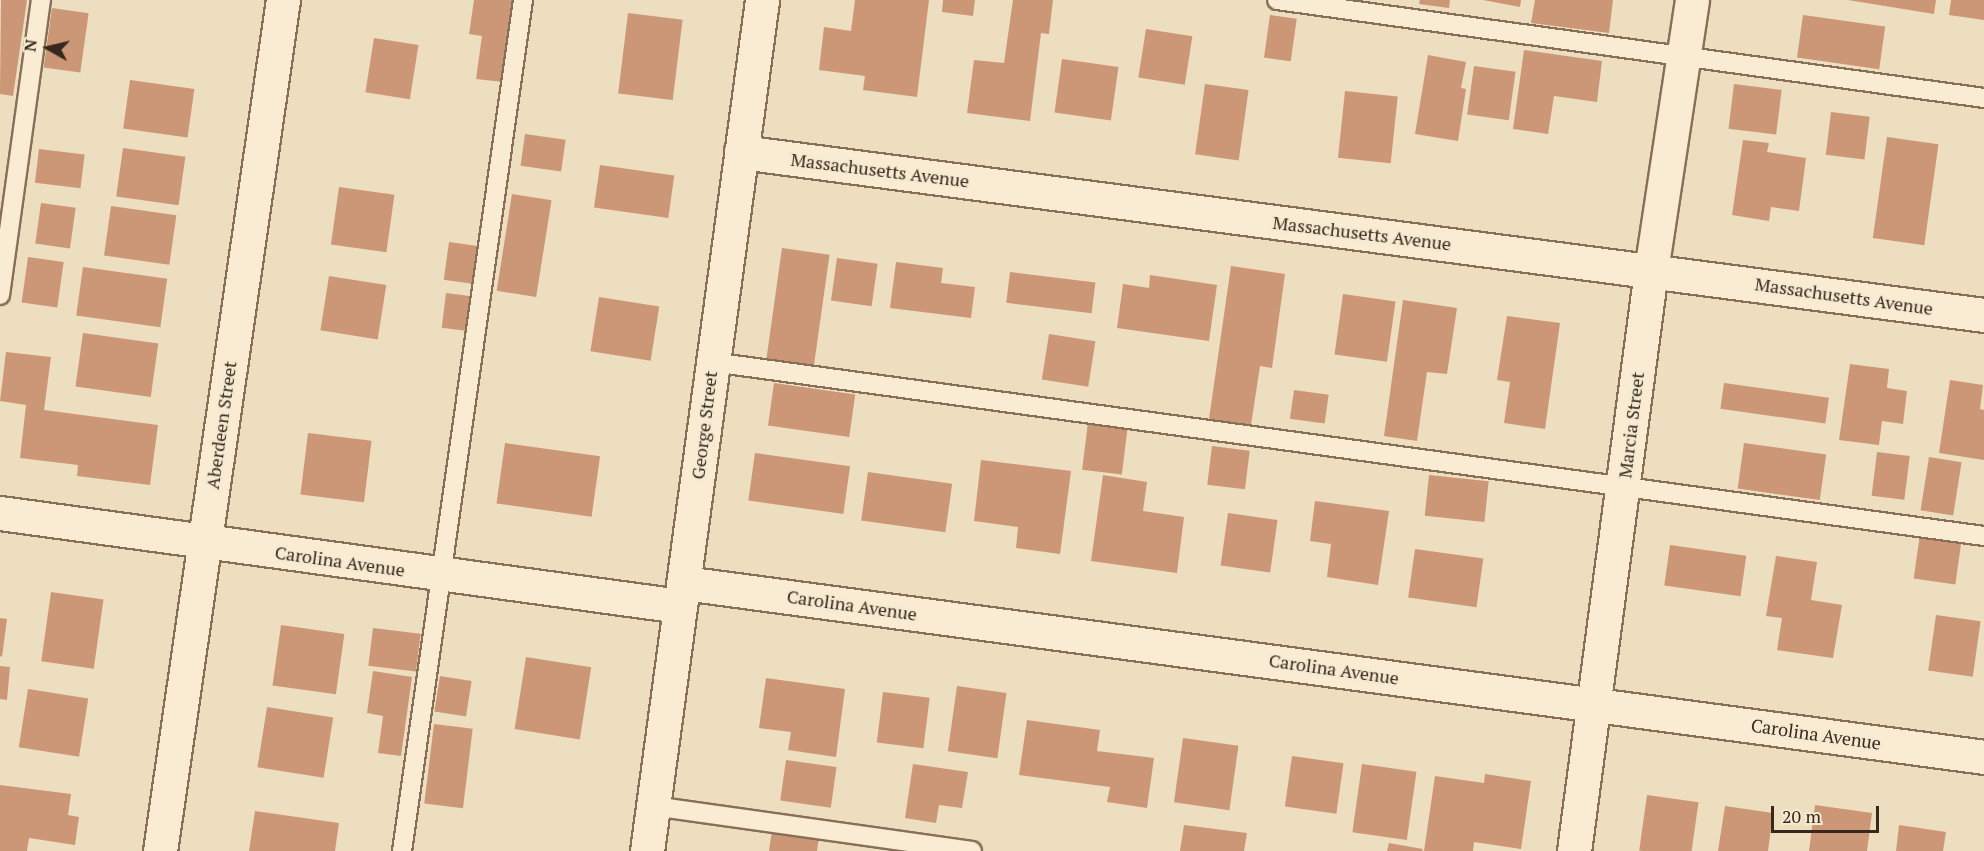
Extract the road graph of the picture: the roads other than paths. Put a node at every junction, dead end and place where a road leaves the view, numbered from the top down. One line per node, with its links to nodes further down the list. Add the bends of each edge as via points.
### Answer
1 (41, 0): 11 (lane)
2 (283, 0): 17 (street, Aberdeen Street)
3 (523, 0): 18 (lane)
4 (762, 0): 9 (street, George Street)
5 (1277, 0): 7 (lane)
6 (1692, 0): 7 (street, Marcia Street)
7 (1684, 56): 8 (lane); 10 (street, Marcia Street)
8 (1984, 98)
9 (741, 152): 10 (street, Massachusetts Avenue); 13 (street, George Street)
10 (1651, 271): 12 (street, Massachusetts Avenue); 14 (street, Marcia Street)
11 (0, 295)
12 (1984, 315)
13 (712, 362): 14 (lane); 19 (street, George Street)
14 (1623, 486): 16 (lane); 20 (street, Marcia Street)
15 (0, 513): 17 (street, Carolina Avenue)
16 (1984, 536)
17 (204, 543): 18 (street, Carolina Avenue); 23 (street, Aberdeen Street)
18 (440, 574): 19 (street, Carolina Avenue); 24 (lane)
19 (682, 595): 20 (street, Carolina Avenue); 22 (street, George Street)
20 (1595, 703): 21 (street, Carolina Avenue); 27 (street, Marcia Street)
21 (1984, 757)
22 (653, 806): 25 (street, George Street); 26 (lane)
23 (160, 851)
24 (402, 851)
25 (647, 851)
26 (972, 851)
27 (1574, 851)

